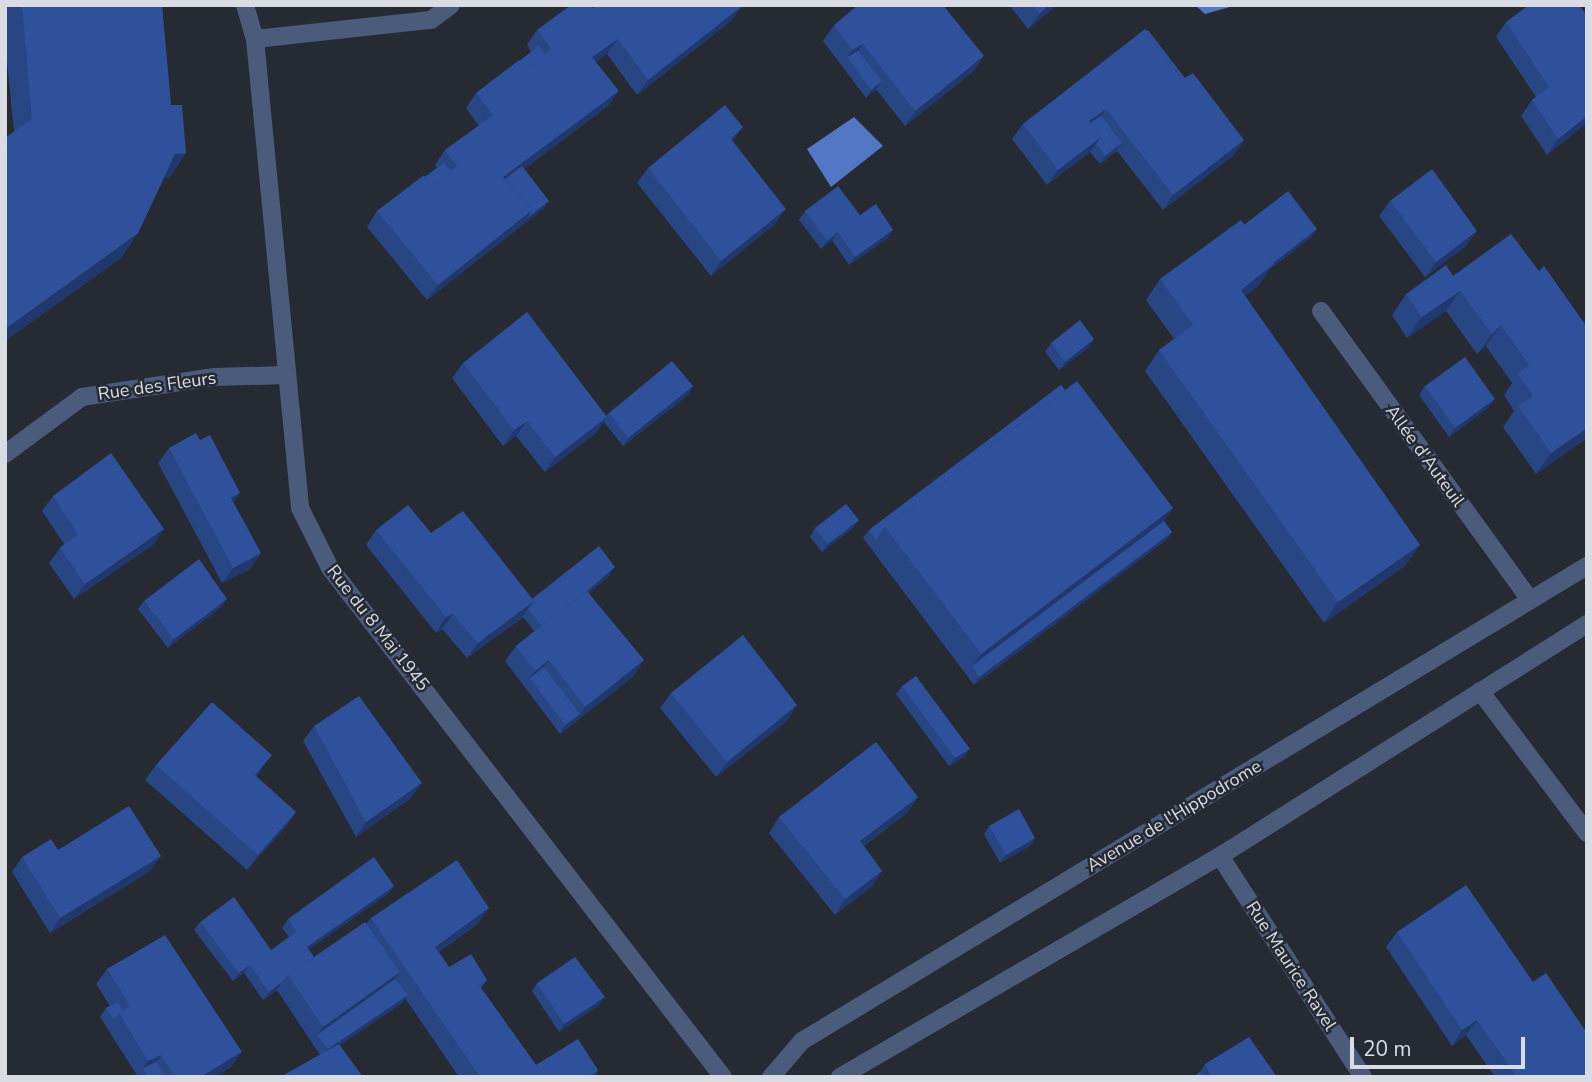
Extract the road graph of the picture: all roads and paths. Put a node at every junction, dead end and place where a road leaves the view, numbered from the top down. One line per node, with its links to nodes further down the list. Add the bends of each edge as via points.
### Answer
1 (245, 5): 3 (street, Rue du 8 Mai 1945)
2 (451, 5): 3 (street, via 431,20)
3 (255, 39): 5 (street, Rue du 8 Mai 1945)
4 (1321, 311): 8 (street, Allée d'Auteuil)
5 (286, 375): 6 (street, Rue des Fleurs, via 214,377 82,397); 13 (street, Rue du 8 Mai 1945, via 300,508 330,568)
6 (5, 454)
7 (1587, 566): 8 (street, Avenue de l'Hippodrome)
8 (1530, 600): 14 (street, Avenue de l'Hippodrome, via 802,1041)
9 (1587, 624): 10 (street)
10 (1480, 691): 11 (street); 12 (street)
11 (1587, 833)
12 (1220, 856): 15 (street); 16 (street, Rue Maurice Ravel)
13 (723, 1077)
14 (771, 1077)
15 (840, 1077)
16 (1363, 1077)

